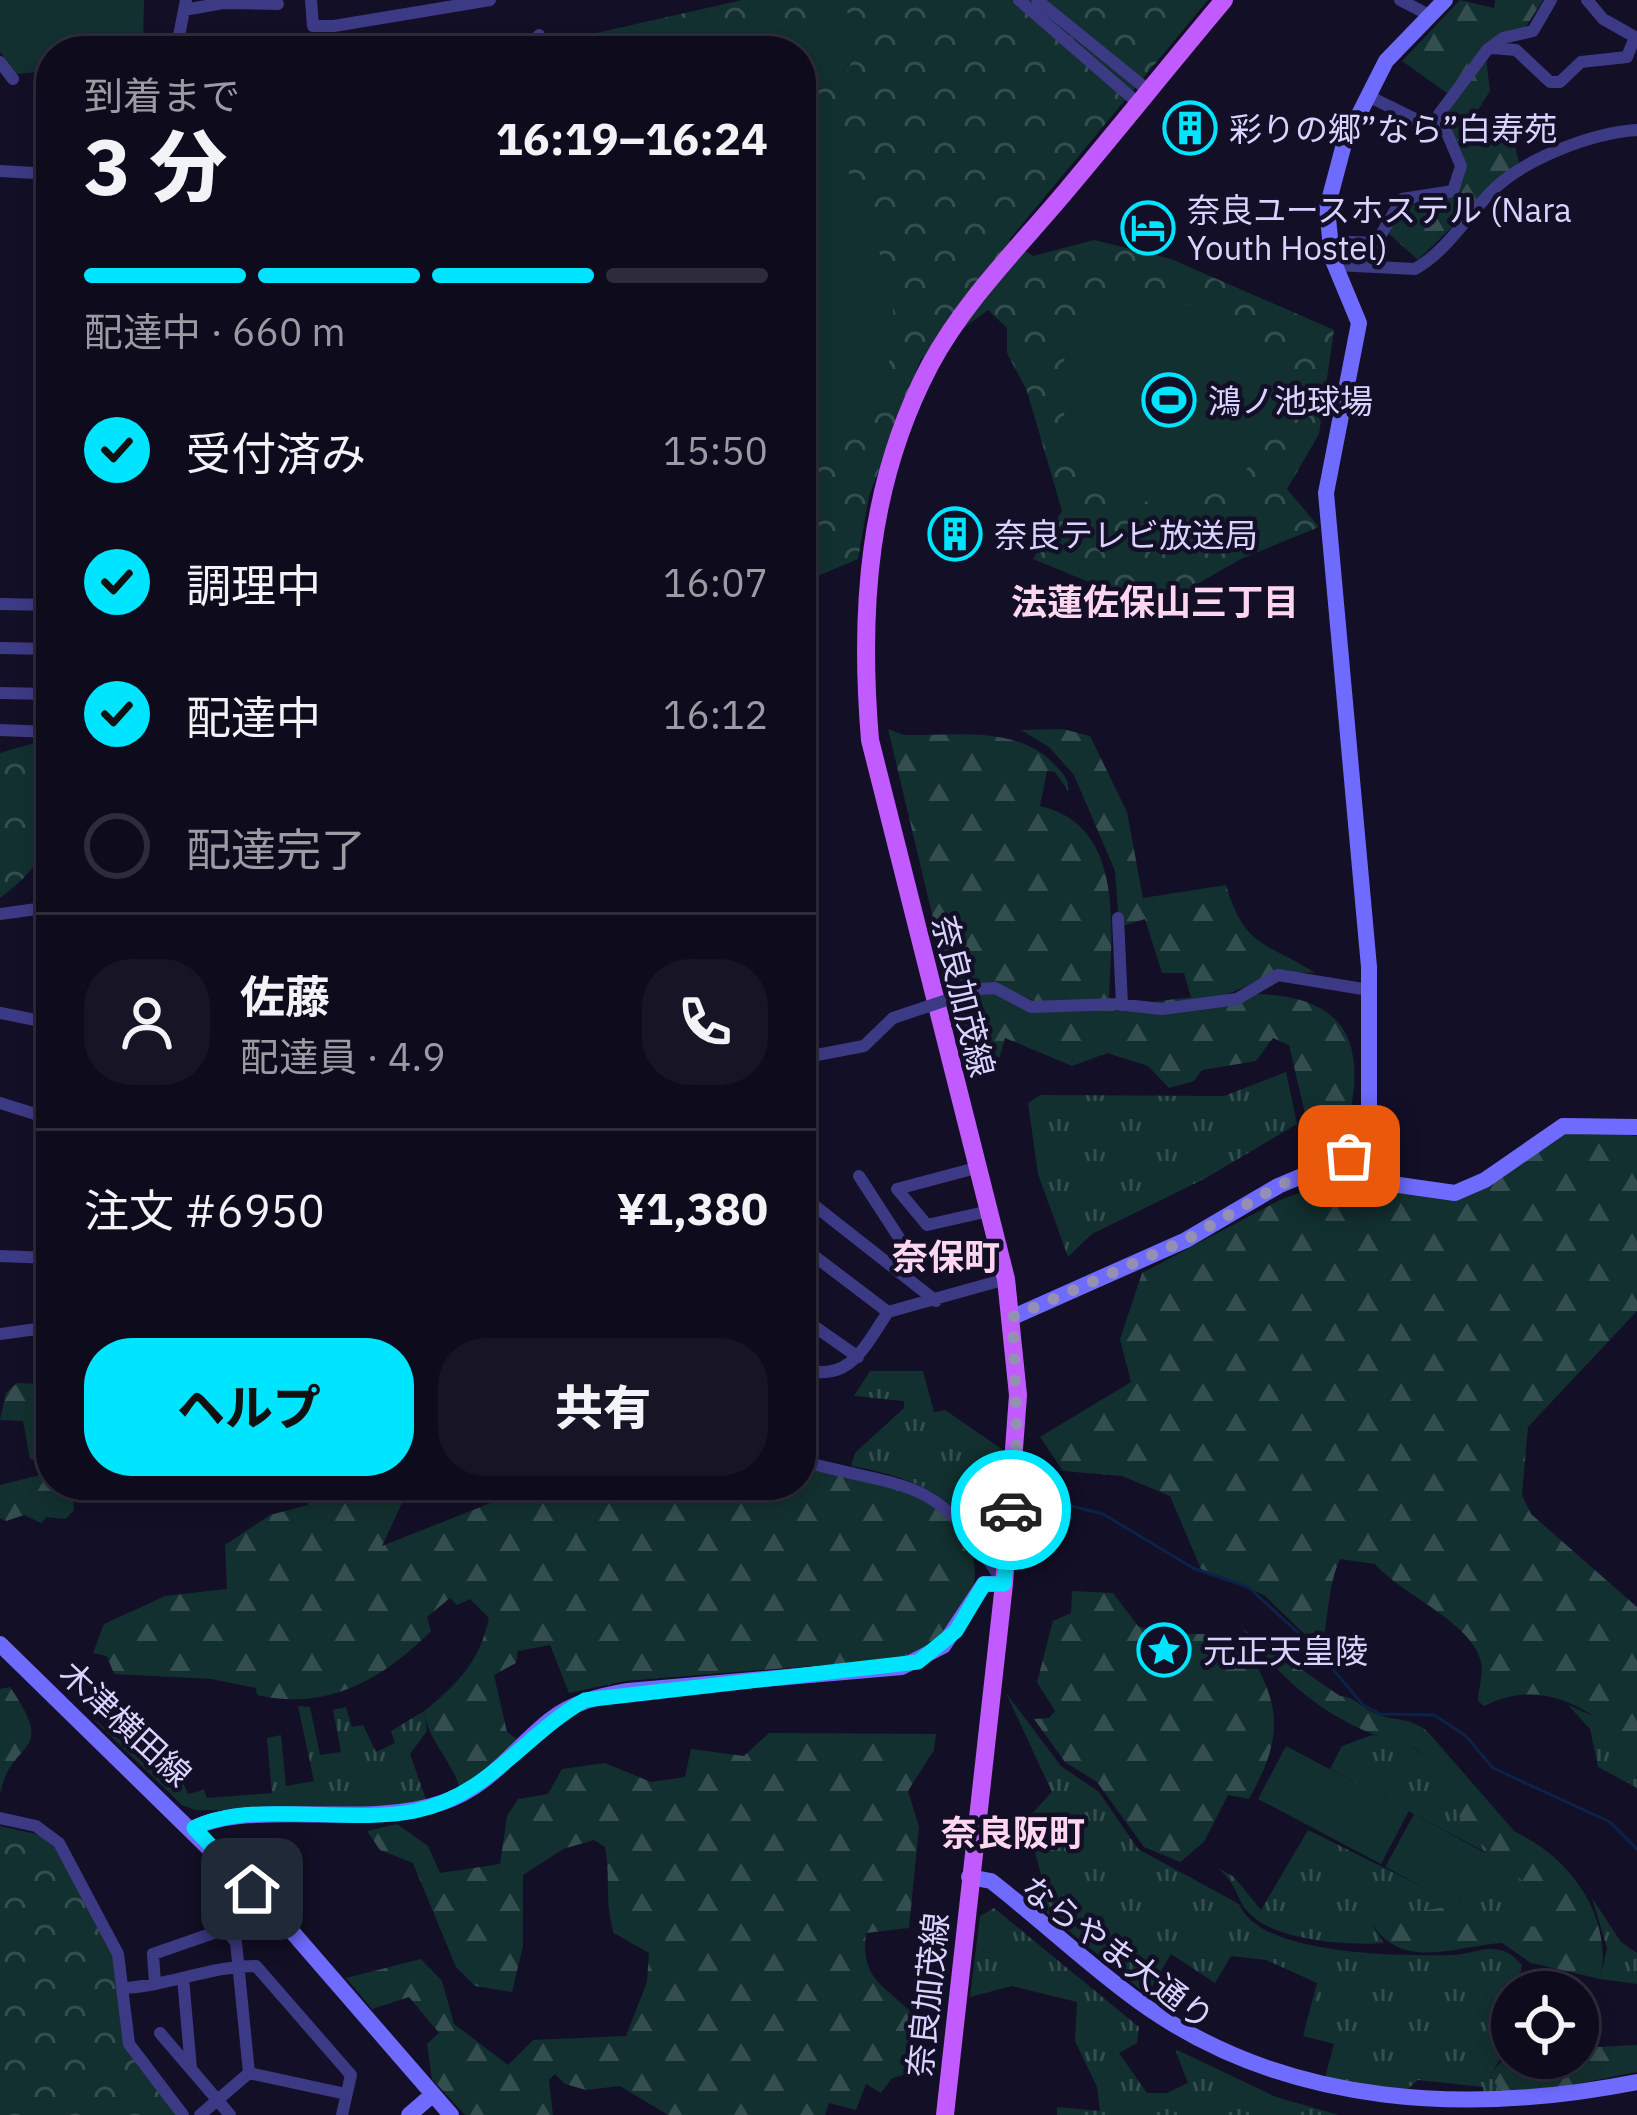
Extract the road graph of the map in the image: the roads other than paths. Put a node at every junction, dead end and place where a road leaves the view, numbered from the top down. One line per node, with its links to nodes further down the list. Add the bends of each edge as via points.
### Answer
1 (311, 0): 13 (street, via 313,26)
2 (424, 0): 13 (street)
3 (490, 0): 13 (street)
4 (1019, 0): 20 (street)
5 (1037, 0): 20 (street)
6 (1224, 0): 20 (main road, 奈良加茂線)
7 (1400, 0): 14 (street)
8 (1445, 0): 14 (street)
9 (1551, 0): 16 (street, via 1534,31)
10 (1587, 0): 16 (street, via 1635,37 1627,57 1581,62 1550,82 1516,50)
11 (278, 4): 12 (street)
12 (185, 5): 15 (street)
13 (440, 9)
14 (1429, 15): 19 (street, via 1393,50)
15 (179, 36)
16 (1491, 48): 25 (street, via 1439,113 1461,166 1453,190 1402,200 1376,244)
17 (0, 62): 18 (street)
18 (14, 79)
19 (1368, 96): 21 (street); 25 (street, via 1331,182)
20 (1144, 98): 47 (main road, 奈良加茂線, via 969,305 931,364 885,477 870,551 870,740)
21 (1424, 123)
22 (1637, 130): 26 (street, via 1583,142 1499,185 1415,269)
23 (0, 171): 24 (street)
24 (36, 173)
25 (1328, 241): 26 (street)
26 (1335, 265): 38 (street, via 1359,323 1326,494)
27 (0, 604): 28 (street)
28 (36, 605)
29 (0, 648): 30 (street)
30 (36, 649)
31 (0, 693): 32 (street)
32 (36, 694)
33 (0, 730): 34 (street)
34 (36, 731)
35 (36, 909): 36 (street)
36 (0, 914)
37 (1118, 918): 39 (street)
38 (1369, 990): 39 (street, via 1277,975 1216,1004); 46 (street, via 1369,1128)
39 (1122, 1005): 42 (street, bridge, via 1031,1006 980,989 892,1018 864,1046)
40 (0, 1013): 41 (street)
41 (36, 1020)
42 (816, 1055)
43 (0, 1103): 44 (street)
44 (36, 1111)
45 (1637, 1127): 46 (street, via 1563,1126 1455,1193 1392,1184)
46 (1349, 1156): 58 (street)
47 (976, 1168): 50 (main road, 奈良加茂線); 50 (street, via 897,1189 927,1226)
48 (859, 1176): 54 (street, via 905,1246)
49 (816, 1207): 54 (street)
50 (989, 1211): 55 (main road, 奈良加茂線)
51 (0, 1256): 53 (street)
52 (816, 1257): 57 (street)
53 (36, 1258)
54 (890, 1265): 56 (street)
55 (1006, 1279): 56 (street); 58 (main road, 奈良加茂線)
56 (936, 1300): 57 (street)
57 (888, 1312): 62 (street)
58 (1013, 1317): 65 (main road, 奈良加茂線, via 1017,1442)
59 (816, 1328): 62 (street)
60 (36, 1329): 61 (street)
61 (0, 1334)
62 (858, 1357): 63 (street, via 850,1367)
63 (816, 1373)
64 (816, 1465): 65 (street, via 923,1491 971,1532)
65 (1004, 1584): 68 (street, via 984,1584 943,1646 902,1667 585,1700 549,1720 485,1782 445,1802 358,1818 215,1818); 69 (main road, 奈良加茂線)
66 (0, 1644): 68 (street, 木津横田線)
67 (0, 1818): 73 (street, via 36,1826 59,1844 112,1939)
68 (194, 1828): 80 (street, 木津横田線)
69 (969, 1877): 77 (street, ならやま大通り, via 991,1881 1189,2034 1286,2079 1370,2101 1485,2109); 88 (main road, 奈良加茂線); 89 (street, ならやま大通り, via 1112,1994 1204,2055 1281,2088)
70 (240, 1966): 71 (street); 72 (street, via 225,1929 153,1954); 76 (street); 79 (street, via 256,1966 351,2075)
71 (183, 1978): 72 (street); 75 (street)
72 (155, 1984): 73 (street)
73 (123, 1988): 82 (street, via 128,2044)
74 (160, 2033): 75 (street)
75 (191, 2069): 81 (street)
76 (249, 2073): 79 (street); 81 (street)
77 (1637, 2082)
78 (1637, 2092): 90 (street)
79 (346, 2094): 85 (street)
80 (431, 2096): 86 (street); 87 (street, 木津横田線)
81 (217, 2100): 83 (street); 84 (street)
82 (183, 2115)
83 (200, 2115)
84 (230, 2115)
85 (342, 2115)
86 (410, 2115)
87 (451, 2115)
88 (945, 2115)
89 (1390, 2115)
90 (1535, 2115)

